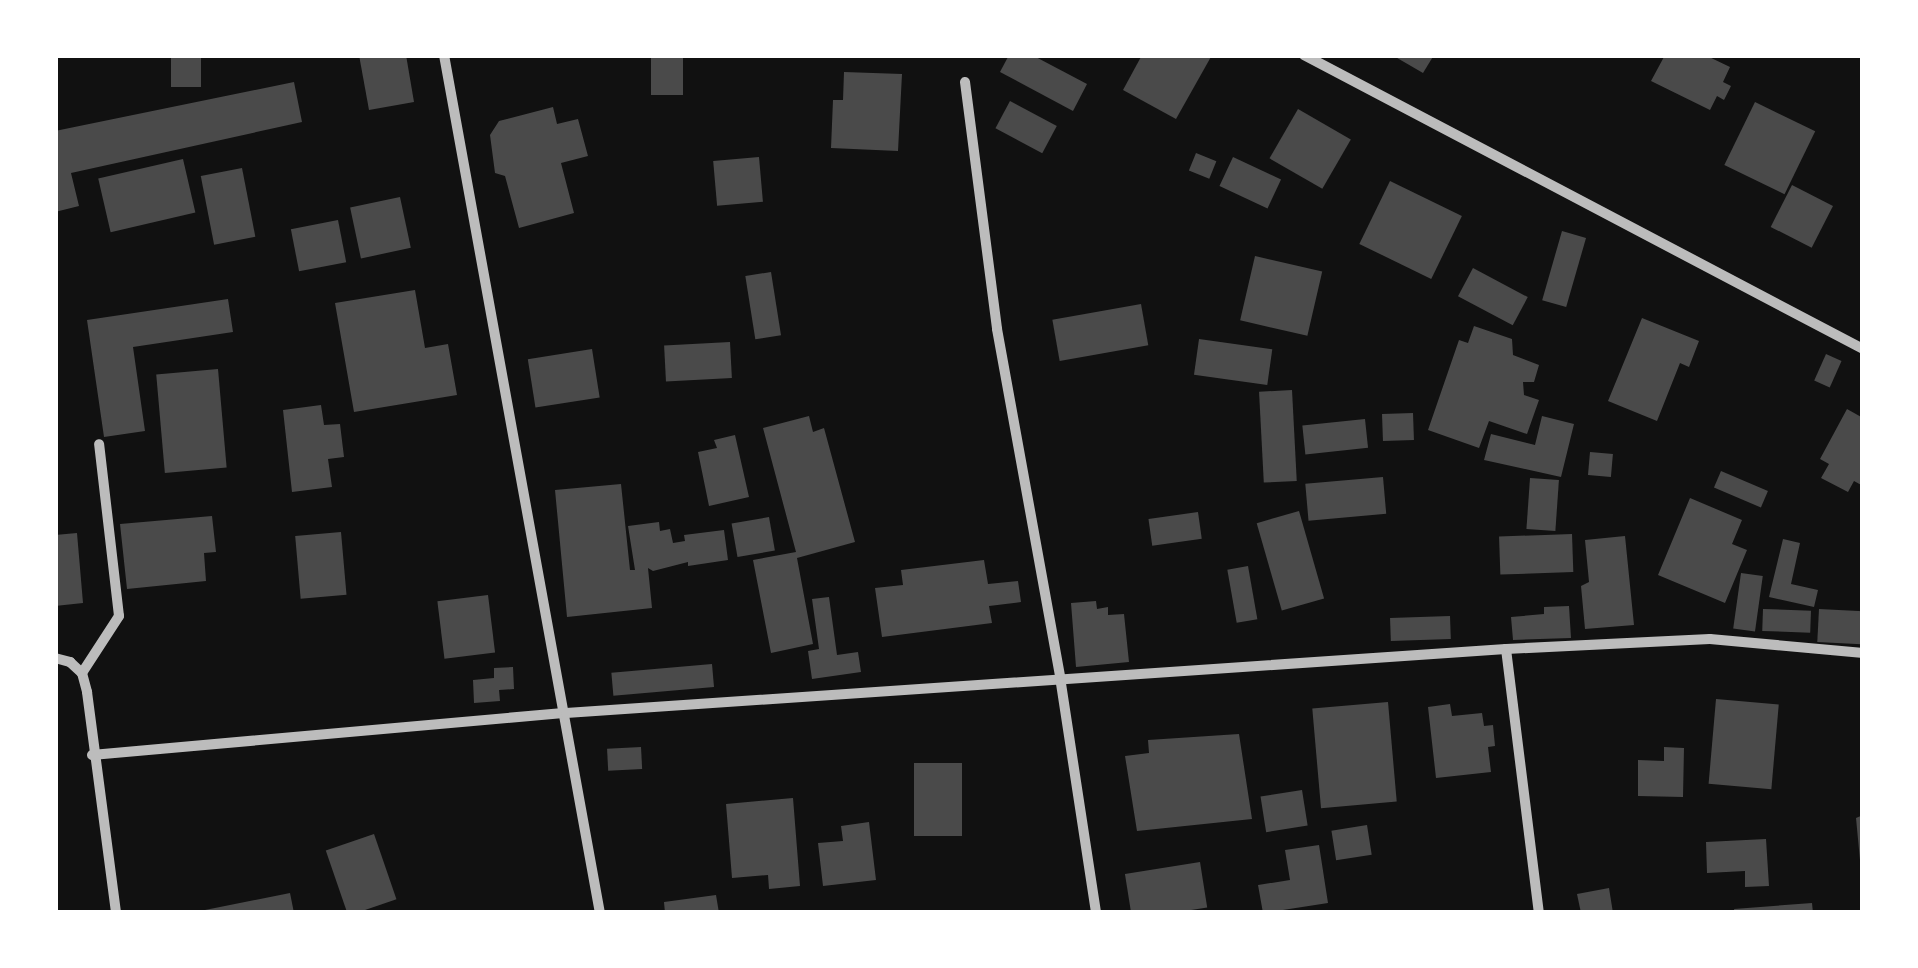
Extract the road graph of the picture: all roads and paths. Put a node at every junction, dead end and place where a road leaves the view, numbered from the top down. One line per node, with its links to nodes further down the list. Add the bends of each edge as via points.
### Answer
1 (444, 55): 11 (street)
2 (1304, 55): 4 (street)
3 (965, 82): 10 (street, via 997,329)
4 (1863, 349)
5 (100, 444): 9 (street, via 119,616)
6 (1506, 648): 7 (street, via 1710,639); 10 (street); 16 (street)
7 (1863, 653)
8 (55, 658): 9 (street)
9 (82, 673): 12 (street)
10 (1060, 678): 11 (street); 15 (street)
11 (566, 712): 12 (street); 14 (street)
12 (92, 755): 13 (street)
13 (116, 913)
14 (600, 913)
15 (1096, 913)
16 (1539, 913)

